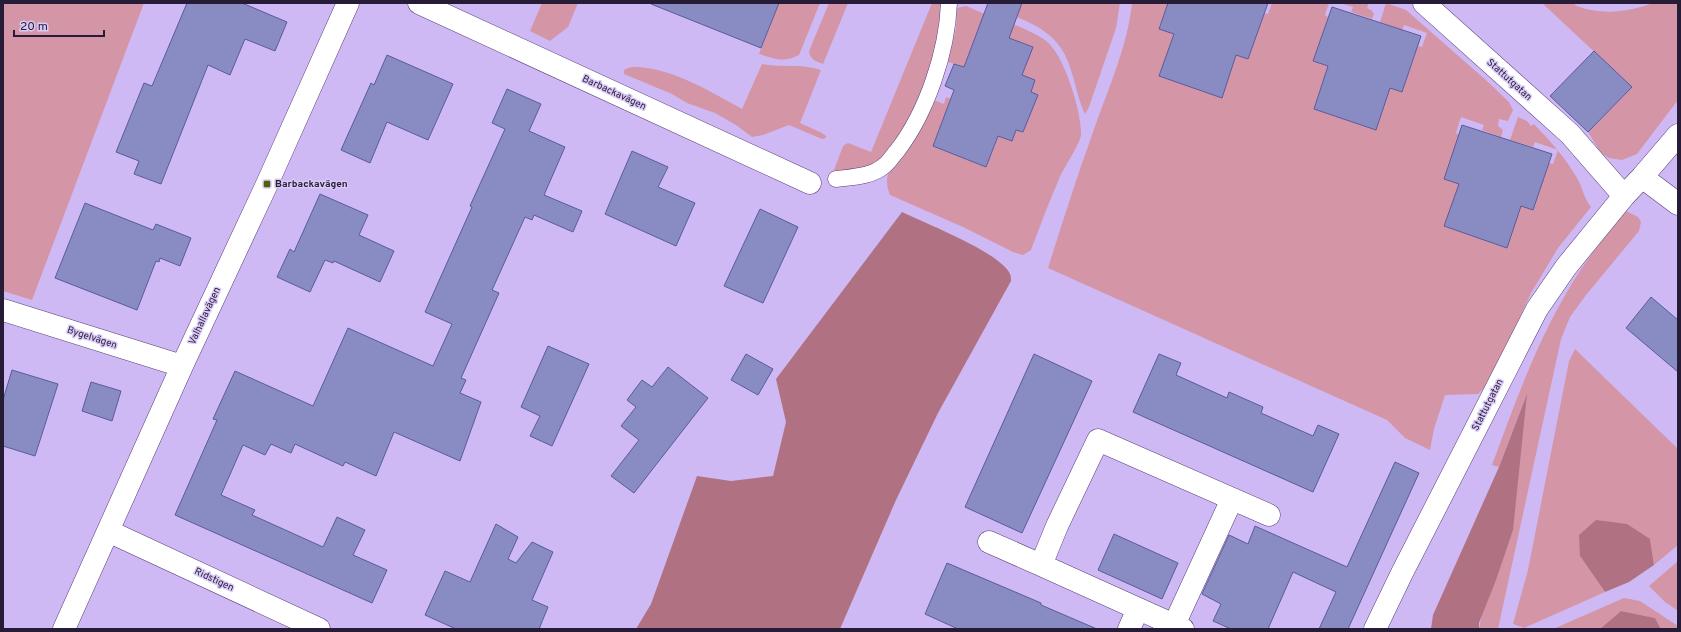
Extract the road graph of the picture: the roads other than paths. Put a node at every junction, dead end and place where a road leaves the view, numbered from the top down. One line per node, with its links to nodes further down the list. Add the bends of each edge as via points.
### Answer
1 (348, 3): 12 (street, Valhallavägen)
2 (419, 3): 8 (street, Barbackavägen)
3 (949, 3): 7 (lane, via 948,26 938,68 906,139 885,166 862,177)
4 (1424, 3): 9 (street, Stattutgatan, via 1570,134)
5 (1678, 135): 6 (street, Stattutgatan)
6 (1642, 177): 9 (street, Stattutgatan); 10 (street)
7 (836, 179)
8 (810, 183)
9 (1624, 196): 23 (street, Stattutgatan, via 1566,267 1537,310)
10 (1678, 204)
11 (3, 310): 12 (street, Bygelvägen)
12 (182, 366): 15 (street, Valhallavägen)
13 (1232, 498): 14 (street); 17 (street, via 1098,440); 19 (street)
14 (1269, 515)
15 (108, 532): 20 (street, Valhallavägen); 21 (street, Ridstigen)
16 (989, 542): 17 (street)
17 (1041, 565): 18 (street)
18 (1138, 609): 19 (street); 22 (street)
19 (1179, 627)
20 (64, 629)
21 (319, 629)
22 (1129, 629)
23 (1374, 629)

